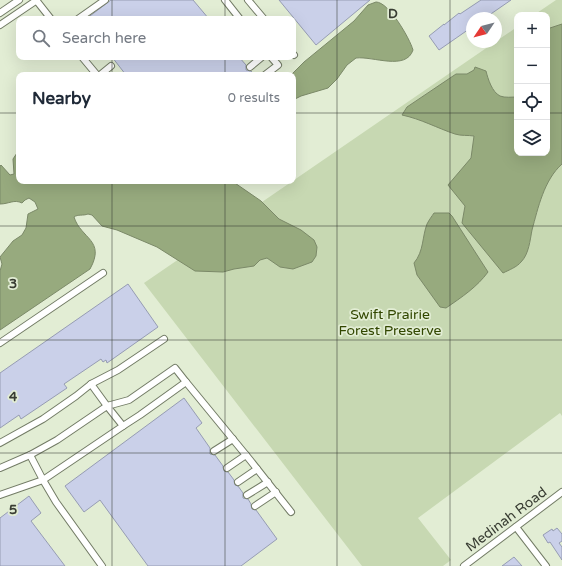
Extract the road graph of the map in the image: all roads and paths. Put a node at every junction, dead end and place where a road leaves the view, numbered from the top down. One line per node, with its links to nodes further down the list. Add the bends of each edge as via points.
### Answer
1 (19, 0): 6 (street)
2 (37, 0): 7 (street); 11 (street)
3 (105, 0): 8 (street)
4 (225, 0): 9 (street)
5 (248, 0): 10 (street)
6 (0, 13)
7 (49, 16)
8 (82, 16)
9 (238, 16)
10 (261, 16)
11 (0, 25)
12 (85, 60): 17 (street)
13 (258, 60): 16 (street)
14 (273, 60): 19 (street, via 278,66)
15 (111, 66): 18 (street)
16 (250, 67)
17 (95, 72)
18 (102, 72)
19 (269, 72)
20 (103, 273): 22 (street)
21 (164, 338): 24 (street, via 118,370)
22 (0, 343)
23 (186, 382): 25 (street, via 175,368 129,400); 26 (street); 27 (street)
24 (91, 384): 25 (street); 28 (street, via 43,419)
25 (106, 406): 26 (street); 30 (street, via 57,440)
26 (123, 426): 35 (street)
27 (232, 439): 29 (street); 31 (street)
28 (0, 442)
29 (214, 451)
30 (30, 455): 32 (street); 35 (street)
31 (246, 455): 33 (street); 34 (street)
32 (0, 468)
33 (227, 468)
34 (258, 469): 36 (street); 37 (street)
35 (43, 480): 40 (street); 45 (street)
36 (238, 482)
37 (268, 482): 38 (street); 41 (street)
38 (276, 492): 42 (street); 43 (street)
39 (562, 492): 44 (street, Medinah Road)
40 (0, 495)
41 (248, 495)
42 (256, 506)
43 (291, 512)
44 (516, 527): 46 (street, Medinah Road); 47 (street)
45 (102, 566)
46 (464, 566)
47 (546, 566)

